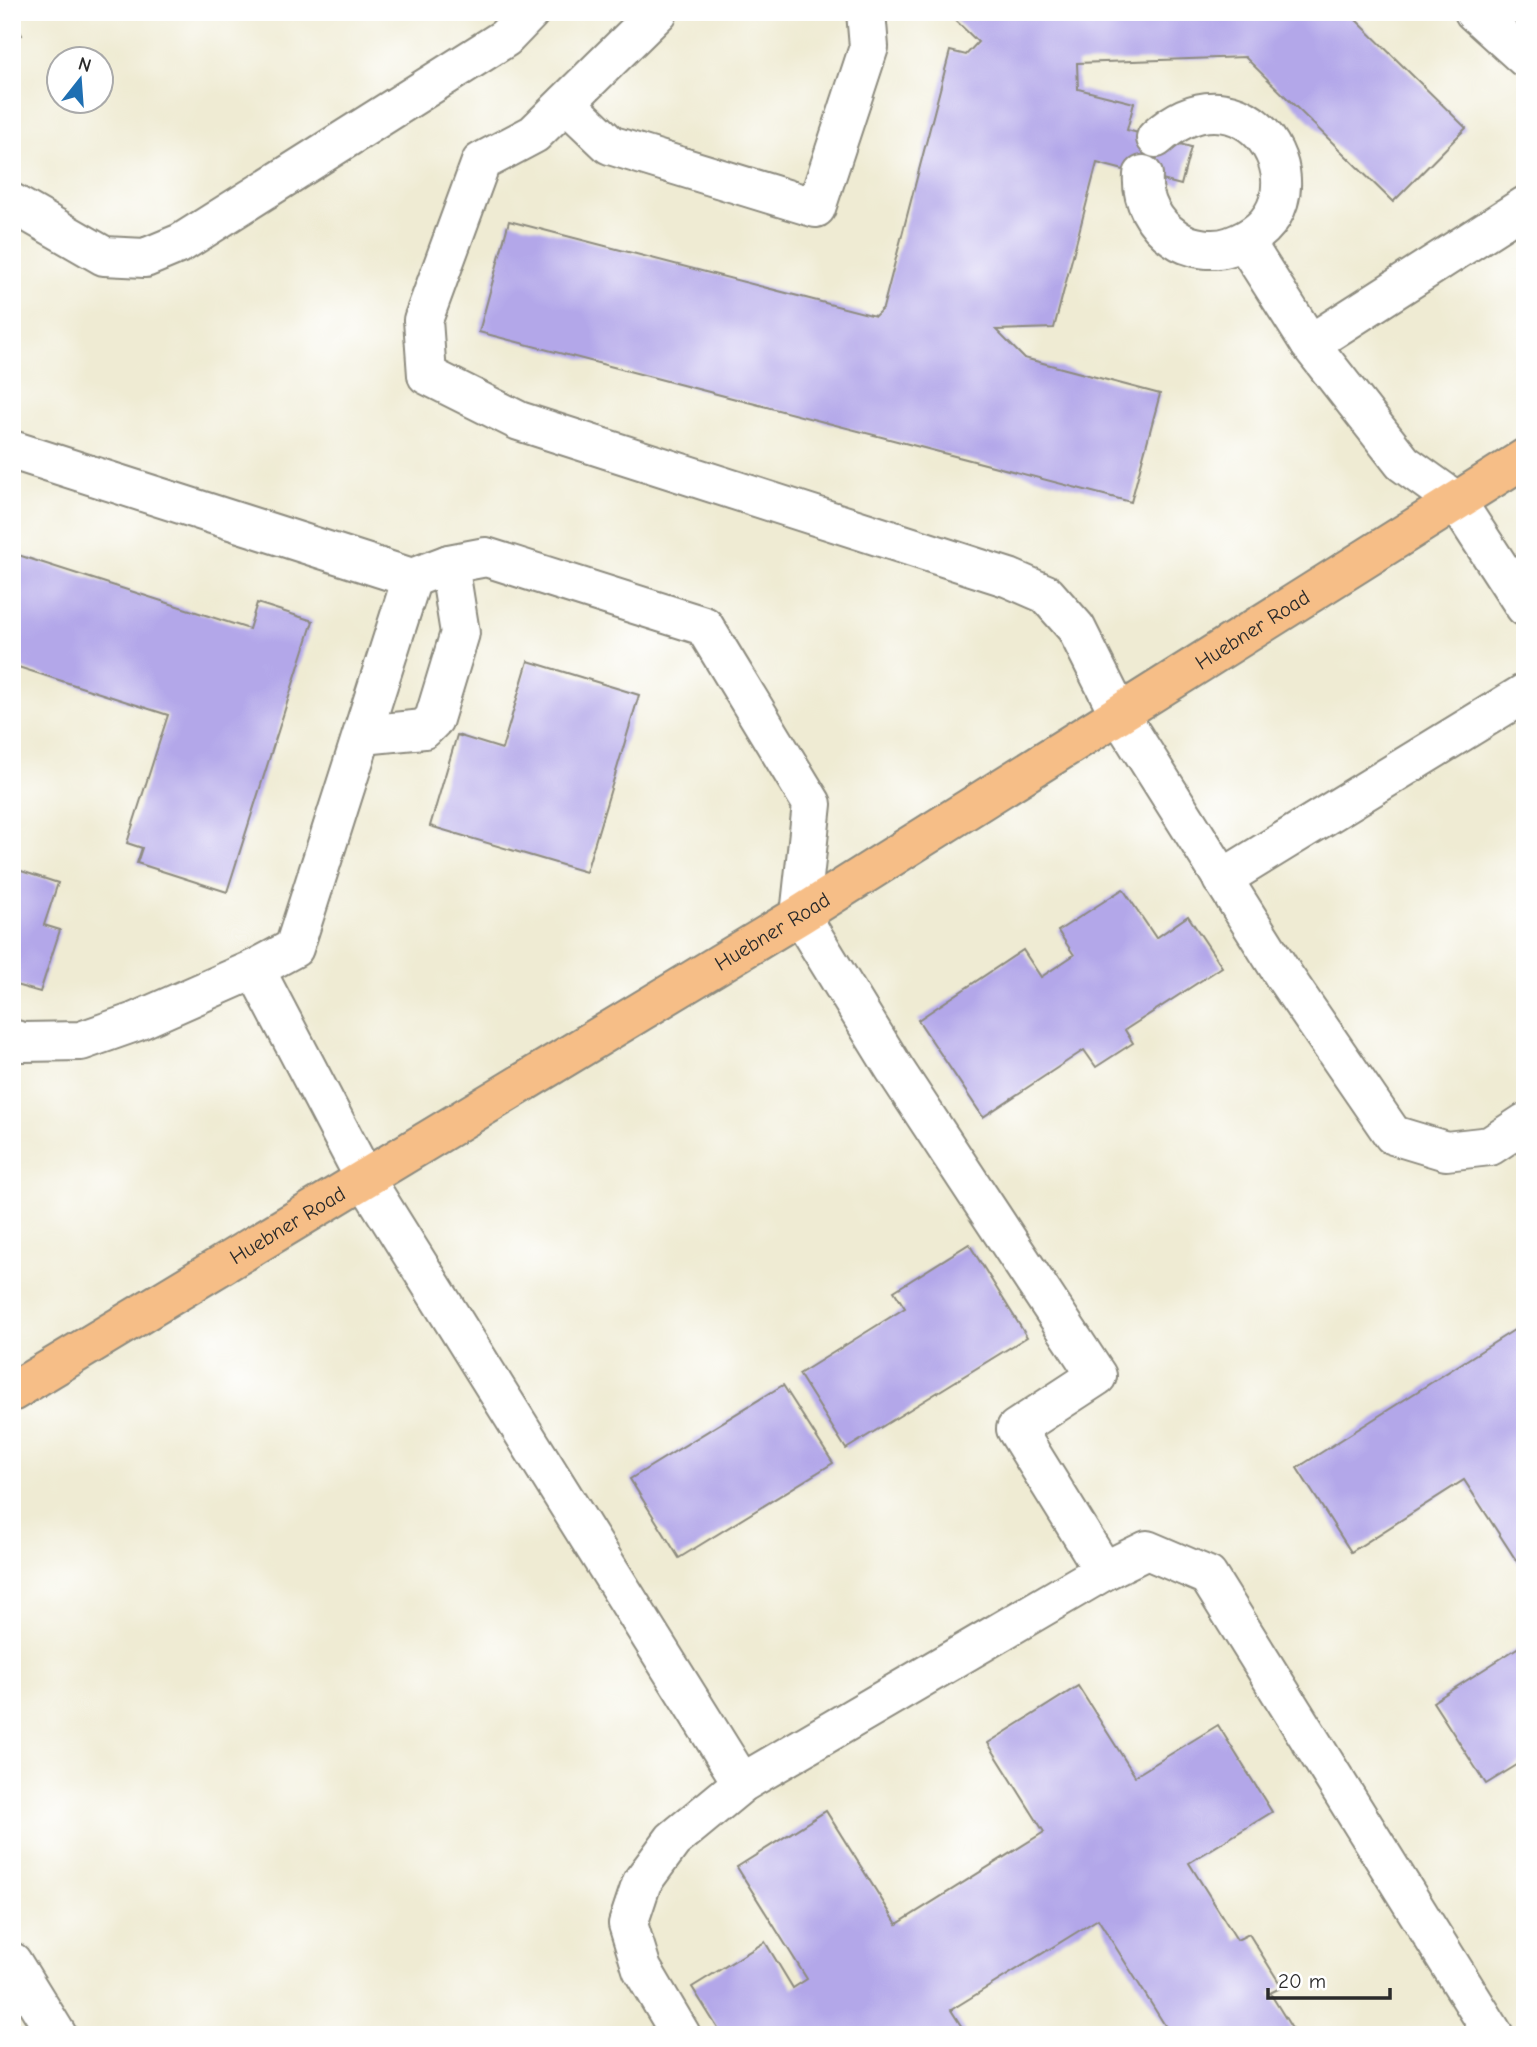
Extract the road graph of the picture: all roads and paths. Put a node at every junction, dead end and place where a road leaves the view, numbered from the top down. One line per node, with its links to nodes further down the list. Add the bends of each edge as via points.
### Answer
1 (530, 12): 9 (lane, via 505,38 181,243 145,258 104,256)
2 (657, 12): 6 (lane)
3 (866, 12): 6 (lane, via 869,47 816,208 610,145)
4 (1474, 12): 5 (lane)
5 (1525, 58)
6 (566, 103): 20 (lane, via 534,134 481,162 423,320 427,375 519,421 1046,594 1076,628)
7 (1156, 138): 11 (lane, via 1193,114 1216,111 1238,115 1257,127 1276,155 1282,188 1264,228)
8 (1143, 174): 11 (lane, via 1147,206 1177,240 1223,249)
9 (12, 203)
10 (1525, 206): 12 (lane)
11 (1245, 242): 12 (lane)
12 (1310, 344): 15 (lane, via 1403,463)
13 (12, 450): 17 (lane)
14 (1525, 458): 15 (main road, Huebner Road)
15 (1456, 501): 18 (lane); 20 (main road, Huebner Road)
16 (449, 564): 17 (lane); 21 (lane, via 460,633 434,719 425,729); 23 (lane, via 486,557 704,626 813,804)
17 (412, 578): 21 (lane)
18 (1525, 607)
19 (1525, 693): 22 (lane)
20 (1119, 714): 22 (lane); 23 (main road, Huebner Road)
21 (363, 735): 24 (lane, via 294,948)
22 (1223, 879): 26 (lane, via 1393,1136 1446,1152 1490,1146)
23 (800, 915): 27 (main road, Huebner Road); 29 (lane, via 894,1068 1097,1376 1016,1429)
24 (255, 970): 25 (lane, via 80,1041); 27 (lane)
25 (12, 1039)
26 (1525, 1123)
27 (365, 1179): 28 (main road, Huebner Road); 30 (lane)
28 (12, 1392)
29 (1104, 1571): 30 (lane); 34 (lane, via 1147,1550 1208,1576)
30 (742, 1783): 33 (lane, via 673,1840 642,1882 628,1924 642,1969)
31 (12, 1962): 32 (lane)
32 (57, 2035)
33 (681, 2035)
34 (1494, 2035)

